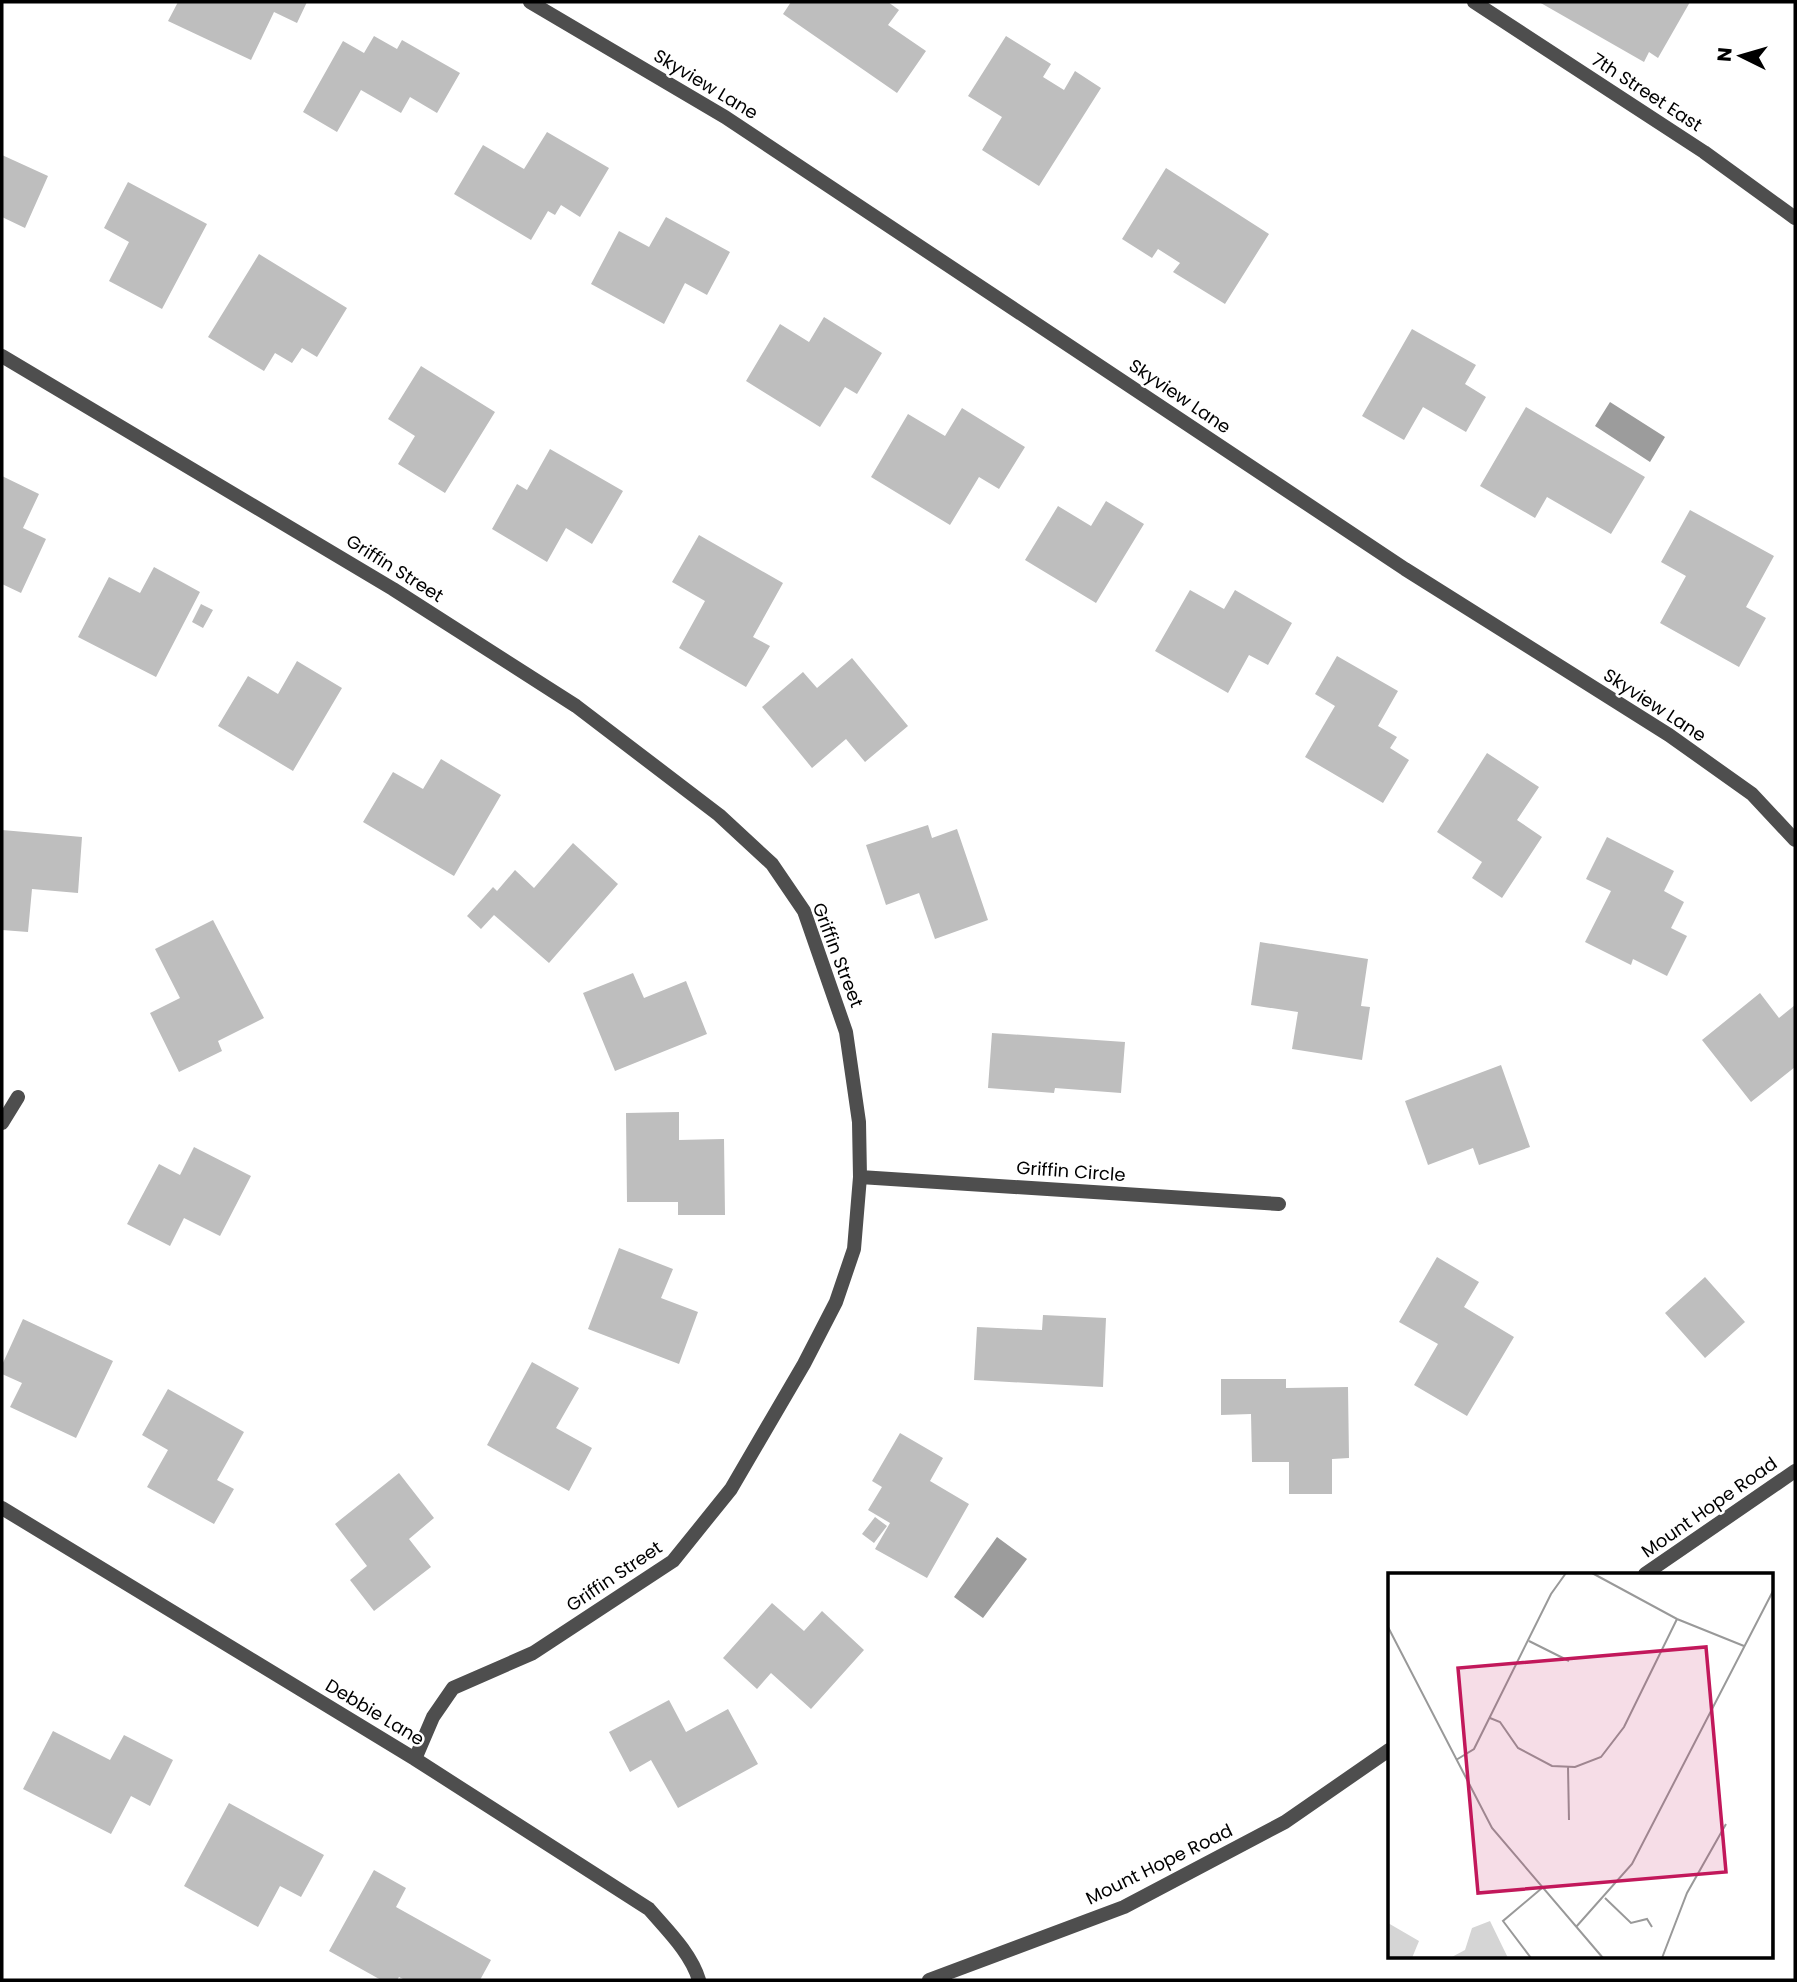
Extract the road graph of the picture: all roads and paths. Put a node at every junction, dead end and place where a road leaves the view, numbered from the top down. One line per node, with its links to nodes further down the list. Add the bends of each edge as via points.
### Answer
1 (530, 2): 5 (street, Skyview Lane, via 725,117 1405,569 1670,735 1752,794)
2 (1474, 2): 3 (street, 7th Street East, via 1704,152)
3 (1795, 218)
4 (2, 356): 8 (street, Griffin Street, via 393,589 576,706 719,815 772,864 804,911 846,1032 859,1122)
5 (1795, 840)
6 (18, 1097): 7 (street)
7 (2, 1123)
8 (860, 1177): 9 (street, Griffin Circle); 14 (street, Griffin Street, via 854,1249 836,1302 731,1489 673,1561 533,1653 453,1688 433,1717)
9 (1279, 1204)
10 (1795, 1471): 12 (street, Mount Hope Road)
11 (2, 1508): 14 (street, Debbie Lane)
12 (1646, 1573)
13 (1388, 1751): 16 (street, Mount Hope Road, via 1284,1822 1124,1908)
14 (415, 1759): 15 (street, Debbie Lane, via 649,1909 676,1940)
15 (699, 1980)
16 (929, 1980)

